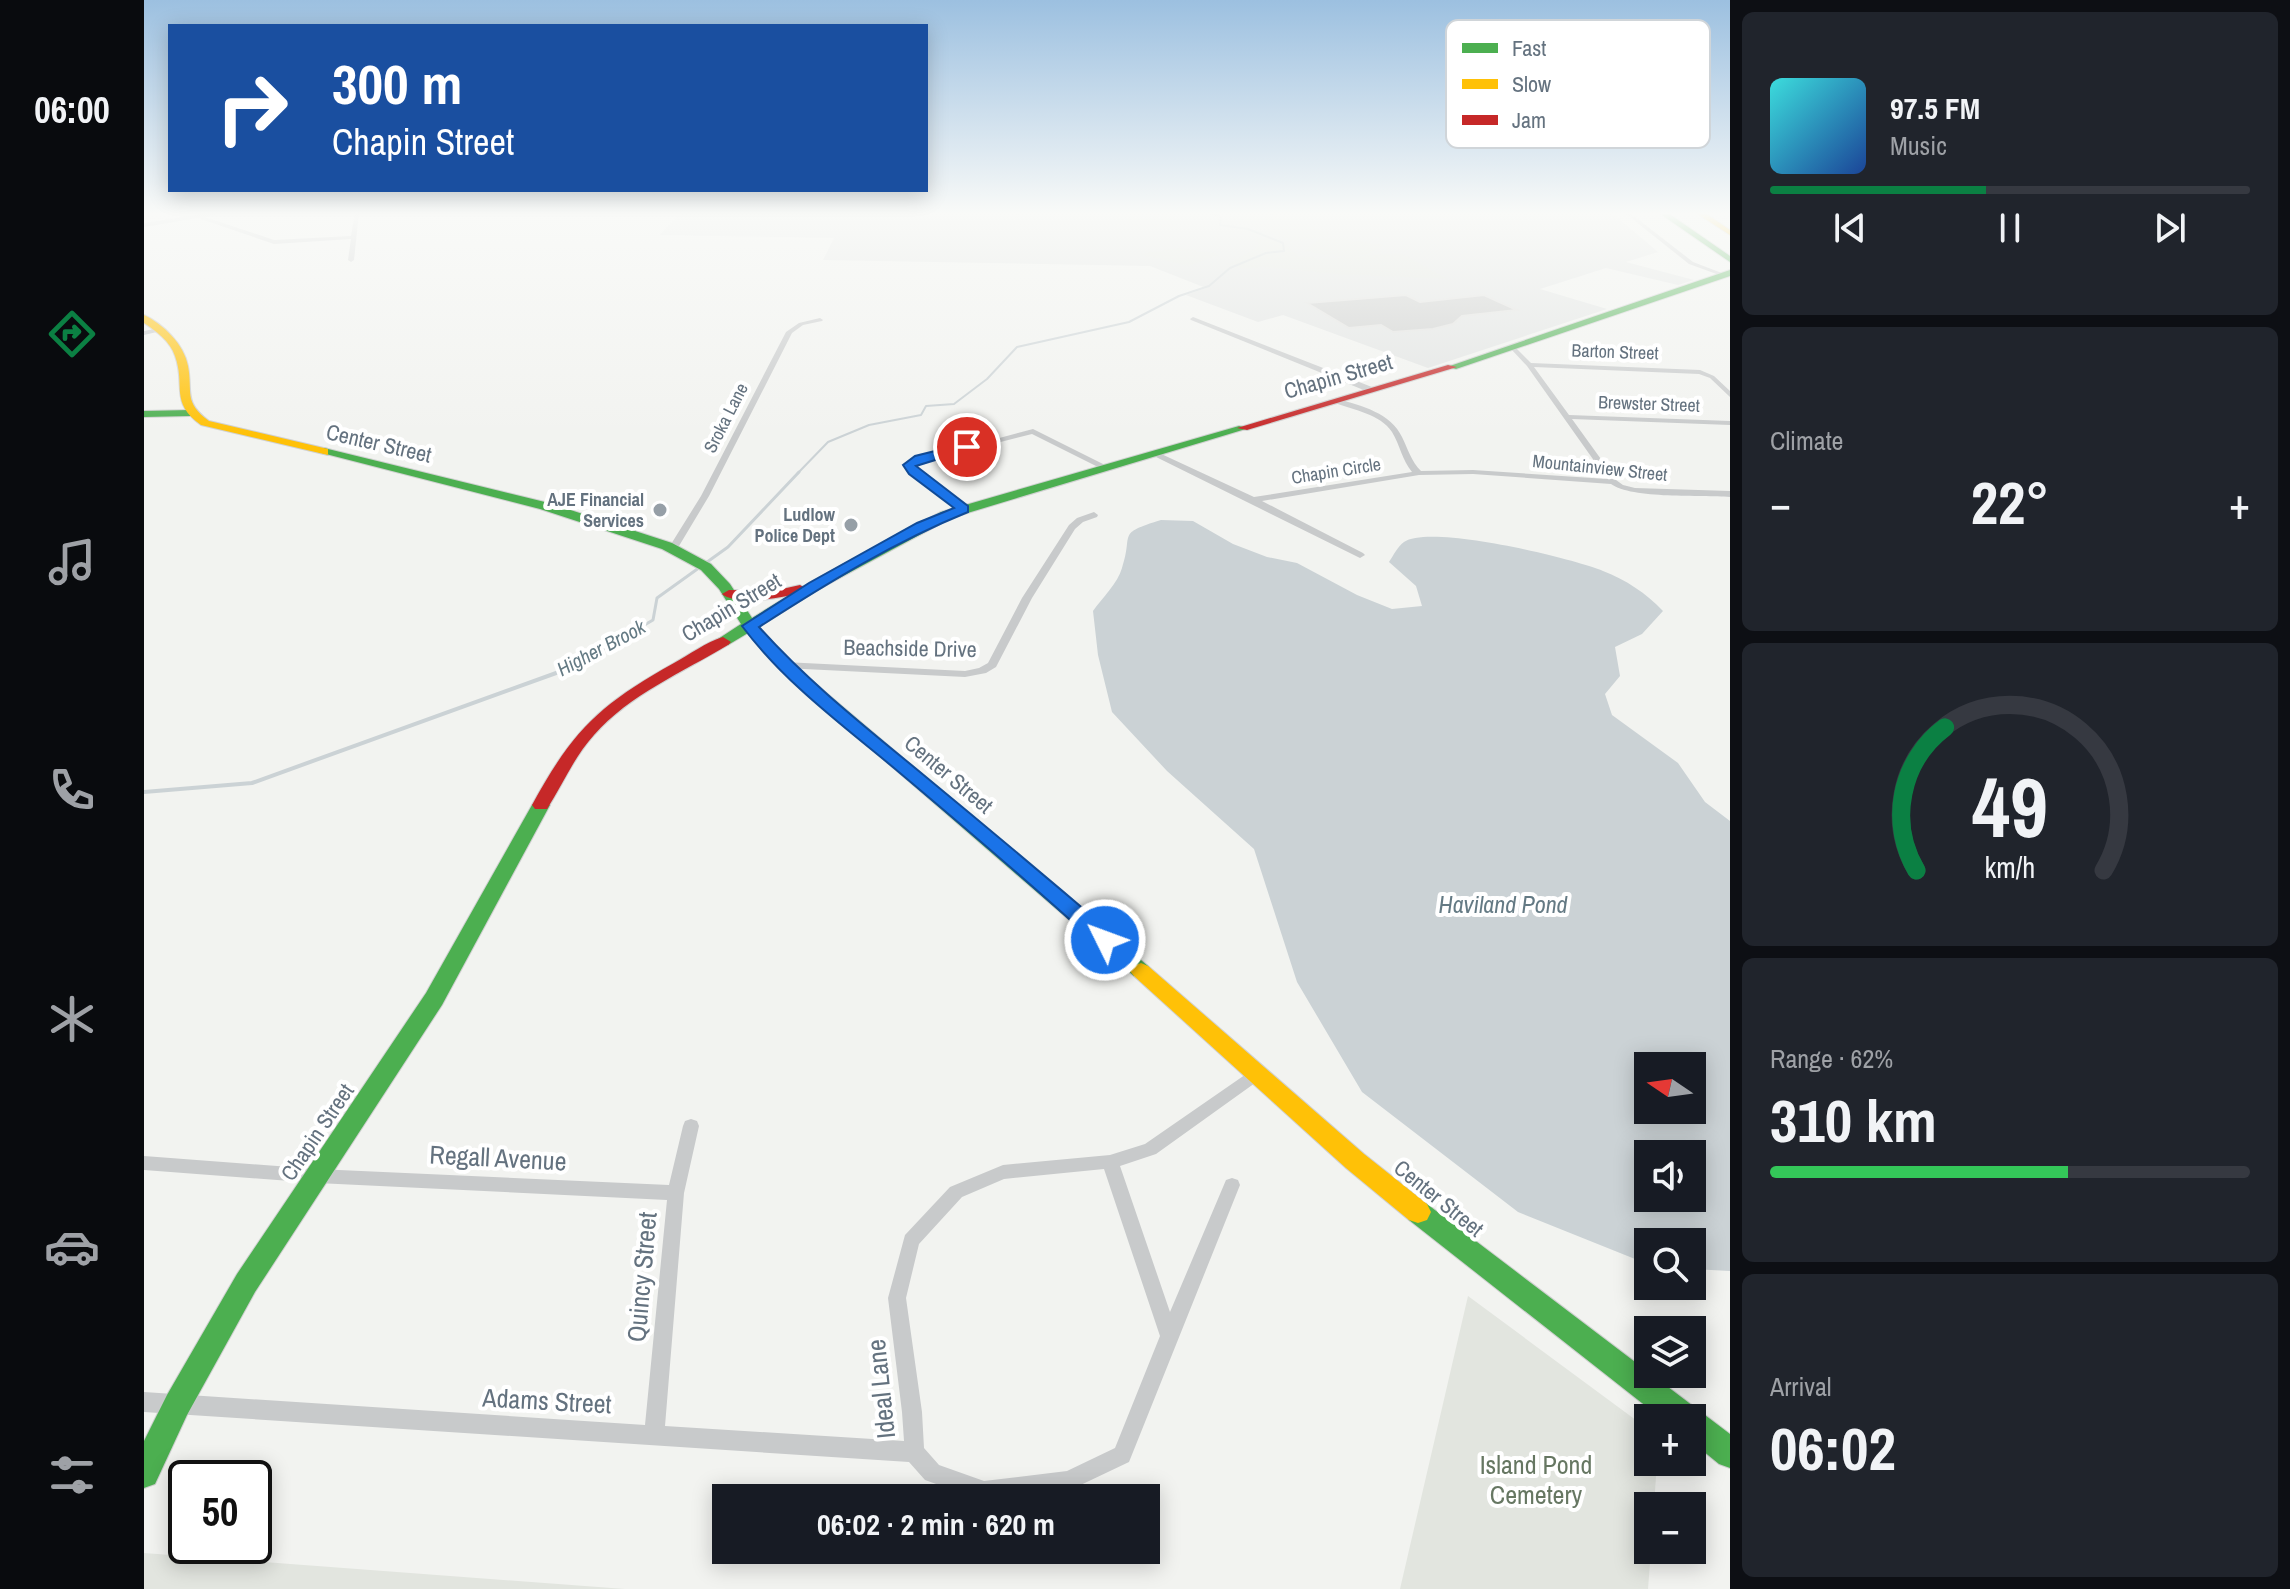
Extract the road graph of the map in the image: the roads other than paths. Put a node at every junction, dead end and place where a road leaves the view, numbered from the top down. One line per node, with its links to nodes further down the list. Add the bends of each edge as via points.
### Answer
1 (1675, 287): 5 (main road, Chapin Street)
2 (1193, 319): 7 (street)
3 (820, 320): 22 (street, Sroka Lane, via 789,332)
4 (149, 327): 10 (main road, via 173,343 180,356 182,396)
5 (1513, 348): 6 (street); 7 (main road, Chapin Street)
6 (1529, 365): 8 (street, Barton Street, via 1700,372); 12 (street)
7 (1374, 391): 9 (main road, Chapin Street)
8 (1730, 395)
9 (1338, 401): 14 (main road, Chapin Street); 16 (street, Chapin Circle, via 1394,429)
10 (190, 413): 11 (main road); 22 (main road, Center Street, via 220,429 544,506)
11 (144, 414)
12 (1566, 417): 13 (street, Brewster Street); 17 (street)
13 (1730, 423)
14 (1154, 454): 15 (main road, Chapin Street); 19 (street)
15 (1105, 467): 20 (main road, Chapin Street); 20 (street, via 1033,431 910,463 914,472)
16 (1419, 473): 17 (street, Mountainview Street); 19 (street, Chapin Circle)
17 (1613, 482): 18 (street, Mountainview Street, via 1635,490)
18 (1730, 494)
19 (1253, 500): 23 (street)
20 (964, 509): 24 (main road, Chapin Street)
21 (1094, 515): 27 (street, Beachside Drive, via 1072,527 986,669 965,674)
22 (673, 549): 25 (main road, Center Street, via 701,564)
23 (1360, 555)
24 (814, 586): 25 (main road, via 773,595); 26 (main road, Chapin Street)
25 (729, 594): 26 (main road, Center Street)
26 (750, 626): 27 (main road, Center Street); 32 (main road, Chapin Street, via 618,706 590,729 565,761 434,999)
27 (784, 665): 28 (main road, Center Street)
28 (1257, 1074): 30 (street, Ideal Lane, via 1150,1149); 37 (main road, Center Street, via 1437,1228)
29 (691, 1126): 34 (street, Quincy Street)
30 (1110, 1162): 35 (street); 41 (street, Ideal Lane, via 1003,1172 956,1192 911,1240 897,1298)
31 (144, 1163): 32 (street, Regall Avenue)
32 (317, 1176): 34 (street, Regall Avenue); 38 (main road, Chapin Street, via 246,1283)
33 (1232, 1185): 35 (street, Ideal Lane)
34 (676, 1193): 39 (street, Quincy Street)
35 (1169, 1336): 41 (street, Ideal Lane, via 1122,1455 1068,1481 984,1491 932,1473)
36 (144, 1402): 38 (street, Adams Street)
37 (1666, 1404)
38 (177, 1405): 39 (street, Adams Street); 43 (main road, Chapin Street)
39 (654, 1434): 41 (street, Adams Street)
40 (1706, 1435): 42 (main road)
41 (914, 1452)
42 (1730, 1453)
43 (144, 1473)

